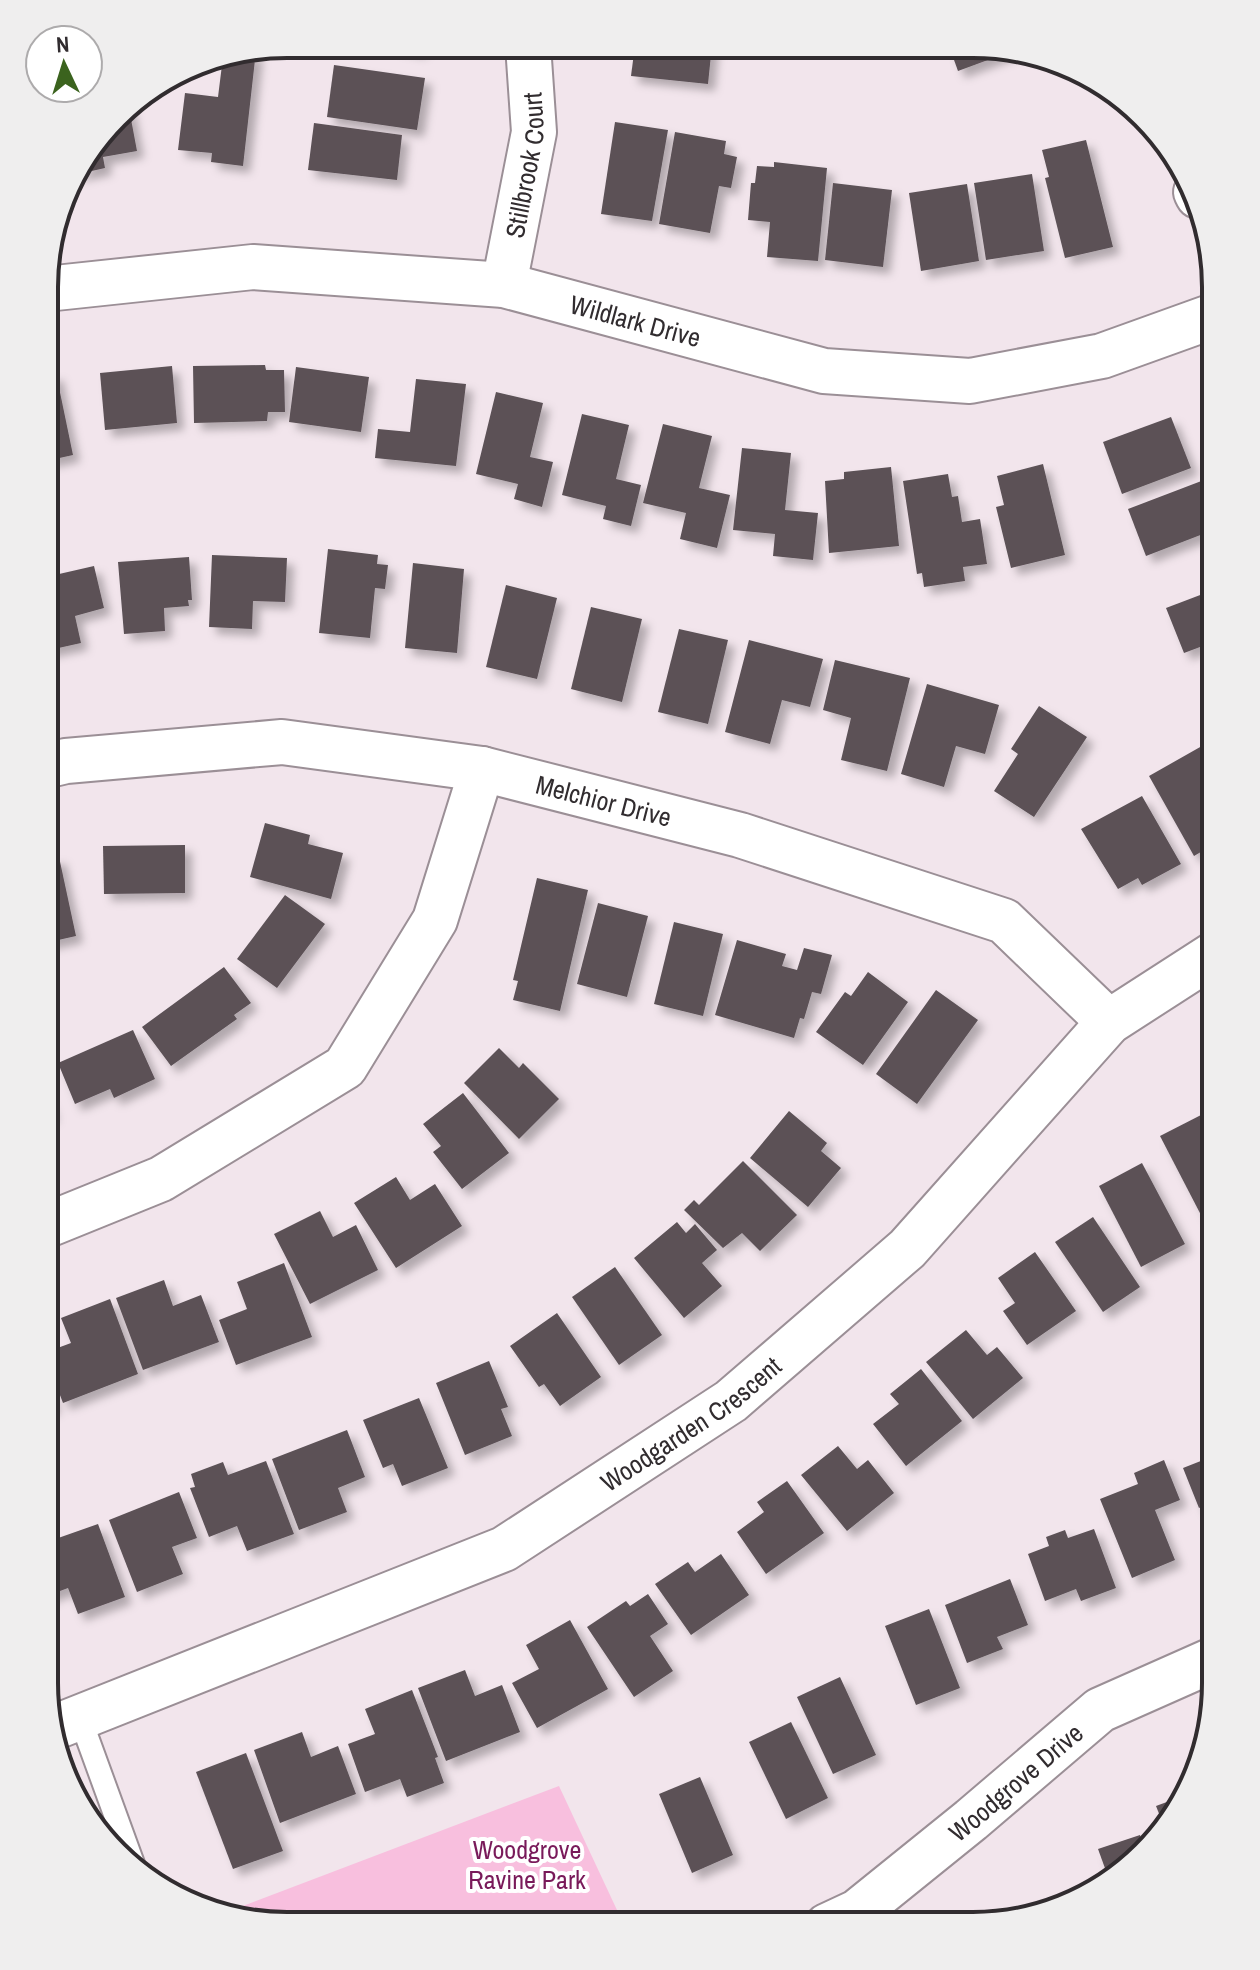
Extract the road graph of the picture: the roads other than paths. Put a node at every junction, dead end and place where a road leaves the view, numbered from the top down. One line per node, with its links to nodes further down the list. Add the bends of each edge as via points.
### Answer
1 (529, 58): 2 (street, Stillbrook Court, via 534,132)
2 (504, 285): 3 (street, Wildlark Drive, via 253,267); 4 (street, Wildlark Drive, via 824,371 970,381 1102,356)
3 (58, 288)
4 (1202, 320)
5 (58, 763): 6 (street, Melchior Drive, via 282,742)
6 (482, 769): 8 (street, Melchior Drive, via 740,835 1004,921); 9 (street, via 435,920 345,1067 161,1179)
7 (1202, 962): 8 (street, Woodgarden Crescent)
8 (1109, 1022): 11 (street, Woodgarden Crescent, via 907,1249 731,1401 504,1549)
9 (58, 1221)
10 (1202, 1665): 13 (street, Woodgrove Drive, via 1100,1710)
11 (66, 1723): 12 (lane)
12 (121, 1841)
13 (857, 1912)

